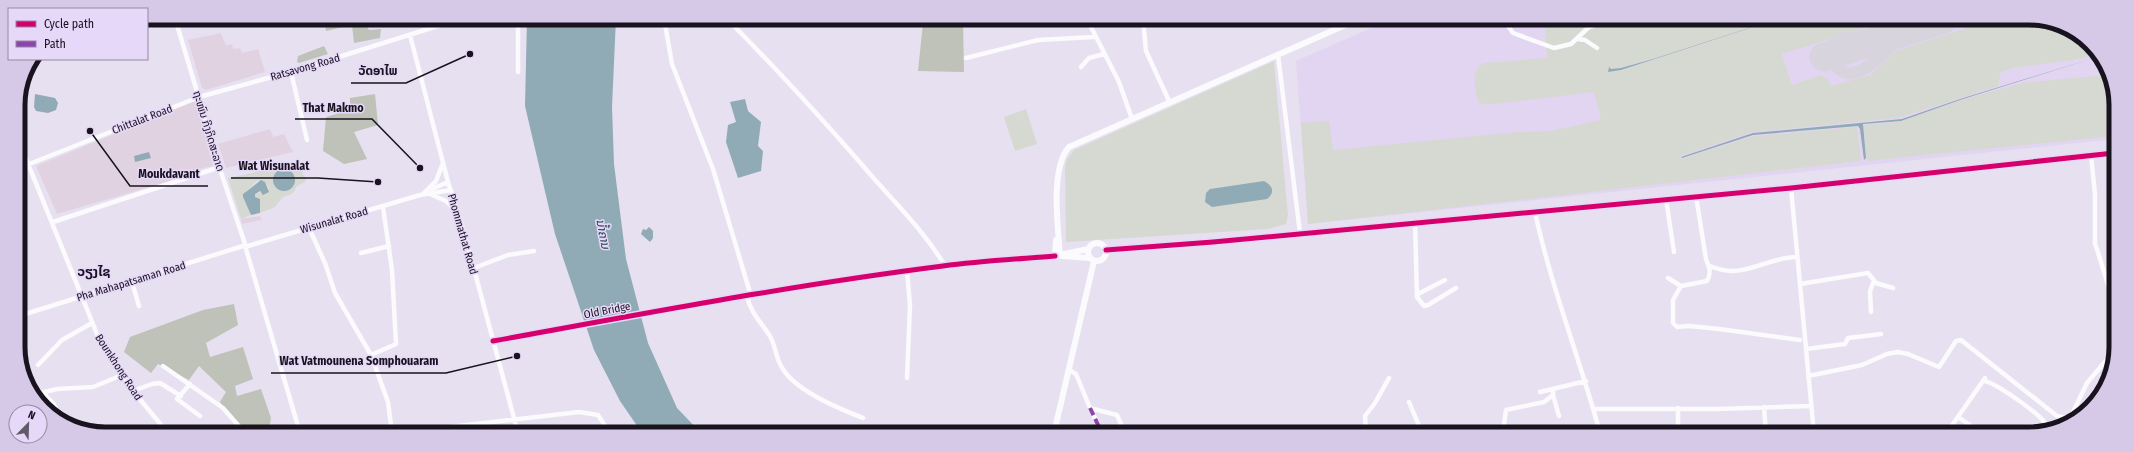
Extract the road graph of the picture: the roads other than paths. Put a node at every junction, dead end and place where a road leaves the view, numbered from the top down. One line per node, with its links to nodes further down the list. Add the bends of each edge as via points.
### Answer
1 (177, 25): 21 (street, ຖະໜົນ ກິງກິດສະລາດ)
2 (441, 25): 11 (street, Ratsavong Road)
3 (518, 25): 20 (street)
4 (665, 25): 69 (street, via 672,64 713,169)
5 (733, 25): 55 (street, via 782,74 850,151 933,246)
6 (1089, 25): 12 (street)
7 (1144, 25): 22 (street, via 1146,51)
8 (1346, 25): 16 (main road)
9 (1508, 26): 13 (street, via 1513,32 1554,48 1571,44)
10 (1593, 26): 13 (street)
11 (410, 35): 19 (street, Ratsavong Road); 28 (street, Phommathat Road)
12 (1094, 37): 15 (street); 17 (street, via 1038,40)
13 (1578, 39): 14 (street, via 1585,40)
14 (1597, 48)
15 (1104, 54): 18 (street, via 1088,58); 23 (street, via 1119,82)
16 (1278, 55): 22 (main road); 44 (street)
17 (966, 58)
18 (1081, 67)
19 (291, 72): 21 (street, Ratsavong Road); 24 (street)
20 (518, 72)
21 (199, 97): 29 (street, Chittalat Road); 31 (street, ຖະໜົນ ກິງກິດສະລາດ)
22 (1170, 103): 23 (main road)
23 (1132, 119): 52 (main road, via 1069,147 1065,152 1058,173)
24 (307, 140)
25 (2109, 153): 26 (street)
26 (2091, 155): 33 (street); 67 (street, via 2095,194 2095,243)
27 (25, 156): 29 (street, Bounkhong Road)
28 (443, 162): 32 (street, Phommathat Road); 35 (street, via 435,184)
29 (28, 164): 30 (street, Chittalat Road); 41 (street, Bounkhong Road)
30 (25, 165)
31 (220, 168): 41 (street); 45 (street, ຖະໜົນ ກິງກິດສະລາດ)
32 (448, 182): 34 (street, Phommathat Road); 35 (street, Wisunalat Road)
33 (1791, 188): 36 (street); 53 (street)
34 (450, 190): 35 (street, Wisunalat Road); 39 (street, Phommathat Road)
35 (423, 194): 38 (street, Wisunalat Road); 39 (street, via 440,197)
36 (1696, 196): 37 (street); 56 (street, via 1706,259)
37 (1666, 199): 40 (street); 50 (street)
38 (382, 207): 43 (street, Wisunalat Road); 46 (street)
39 (457, 212): 57 (street, Phommathat Road)
40 (1535, 212): 42 (street); 88 (street, via 1540,238)
41 (53, 222): 70 (street, Bounkhong Road)
42 (1415, 223): 44 (street); 68 (street)
43 (309, 228): 45 (street, Wisunalat Road); 79 (street, via 335,292)
44 (1300, 233): 48 (street)
45 (246, 246): 62 (street, Pha Mahapatsaman Road); 114 (street, ຖະໜົນ ກິງກິດສະລາດ)
46 (389, 246): 51 (street); 79 (street, via 396,344)
47 (1088, 249): 48 (main road, via 1096,242 1103,245); 52 (main road); 54 (main road)
48 (1106, 250): 54 (main road, via 1104,258 1099,261)
49 (534, 251): 57 (street, via 508,256)
50 (1674, 252)
51 (361, 253)
52 (1057, 256): 54 (main road); 55 (street, Old Bridge)
53 (1797, 257): 56 (street, via 1783,257 1747,271); 63 (street)
54 (1092, 259): 83 (main road)
55 (945, 266): 58 (street, Old Bridge)
56 (1710, 266): 64 (street, via 1710,277 1707,280)
57 (474, 268): 77 (street, Phommathat Road)
58 (907, 271): 69 (street, Old Bridge); 86 (street, via 910,305)
59 (1668, 278): 64 (street)
60 (1445, 280): 68 (street)
61 (1874, 281): 63 (street, via 1870,274 1866,273); 66 (street); 72 (street, via 1870,292)
62 (132, 282): 70 (street, Pha Mahapatsaman Road); 71 (street)
63 (1800, 284): 78 (street)
64 (1681, 286): 76 (street, via 1673,300 1671,311 1673,323 1677,327 1719,329)
65 (1456, 288): 68 (street, via 1424,306 1418,299)
66 (1892, 288)
67 (2109, 288)
68 (1418, 294)
69 (749, 296): 77 (street, Old Bridge); 107 (street, via 749,306 771,339 780,365 788,375 824,402)
70 (82, 297): 73 (street, Pha Mahapatsaman Road); 74 (street, Bounkhong Road)
71 (139, 306)
72 (1871, 312)
73 (25, 314)
74 (92, 323): 81 (street, via 62,340); 84 (street, Bounkhong Road, via 96,334)
75 (1881, 334): 78 (street, via 1848,338 1845,344 1840,346)
76 (1800, 340)
77 (493, 341): 109 (street, Phommathat Road)
78 (1806, 349): 85 (street)
79 (372, 355): 115 (street, via 388,402)
80 (2108, 358): 103 (street, via 2086,384)
81 (38, 365)
82 (163, 366): 89 (street)
83 (1069, 370): 99 (street, via 1076,374); 119 (main road)
84 (122, 375): 91 (street, Bounkhong Road); 93 (street, via 93,387 57,389)
85 (1808, 376): 97 (street); 108 (street, via 1862,365 1898,352 1939,367 1956,341 1961,340 2057,416)
86 (907, 378)
87 (1389, 378): 122 (street, via 1375,403 1364,416)
88 (1586, 381): 90 (street); 101 (street)
89 (190, 384): 95 (street); 113 (street, via 223,408)
90 (1553, 389): 92 (street); 94 (street)
91 (133, 391): 95 (street, via 160,383); 112 (street, Bounkhong Road)
92 (1540, 392)
93 (43, 393): 102 (street)
94 (1553, 395): 105 (street); 110 (street, via 1539,403 1506,410)
95 (181, 396): 104 (street, via 178,400)
96 (1409, 402): 123 (street)
97 (1811, 406): 98 (street); 127 (street)
98 (1764, 407): 100 (street); 126 (street)
99 (1090, 408): 120 (street); 121 (street, via 1117,415)
100 (1678, 408): 101 (street); 125 (street)
101 (1594, 409): 124 (street)
102 (57, 411)
103 (2072, 414)
104 (200, 416)
105 (1559, 416)
106 (1958, 417): 111 (street, via 1984,379 2036,413); 128 (street); 129 (street)
107 (863, 418)
108 (2066, 418)
109 (516, 420): 116 (street); 117 (street, Phommathat Road); 118 (street, via 579,412 591,413 602,418)
110 (1504, 424)
111 (2044, 425)
112 (163, 427)
113 (240, 427)
114 (299, 427)
115 (391, 427)
116 (452, 427)
117 (517, 427)
118 (607, 427)
119 (1055, 427)
120 (1099, 427)
121 (1123, 427)
122 (1365, 427)
123 (1419, 427)
124 (1598, 427)
125 (1678, 427)
126 (1765, 427)
127 (1813, 427)
128 (1951, 427)
129 (1973, 427)

